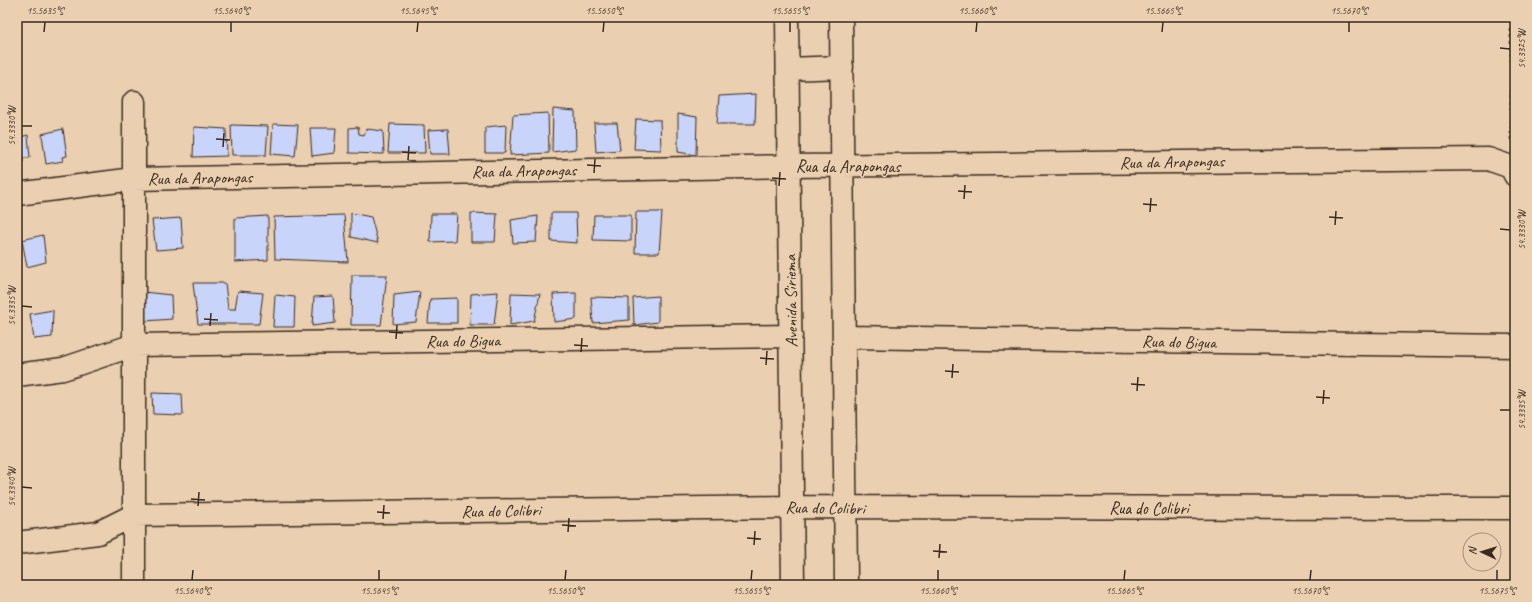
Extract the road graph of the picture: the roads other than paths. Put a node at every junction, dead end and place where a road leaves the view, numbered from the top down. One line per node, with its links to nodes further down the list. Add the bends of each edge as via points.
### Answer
1 (788, 17): 4 (street, Avenida Siriema)
2 (841, 17): 3 (street)
3 (842, 68): 4 (street); 7 (street)
4 (788, 69): 6 (street, Avenida Siriema)
5 (134, 102): 9 (street)
6 (789, 166): 7 (street, Rua da Arapongas); 9 (street, Rua da Arapongas); 11 (street, Avenida Siriema)
7 (843, 166): 8 (street, Rua da Arapongas, via 1488,159); 12 (street)
8 (1513, 171)
9 (134, 179): 10 (street, Rua da Arapongas); 13 (street)
10 (17, 194)
11 (791, 336): 13 (street, Rua do Bigua); 16 (street, Avenida Siriema)
12 (844, 337): 14 (street, Rua do Bigua); 17 (street)
13 (134, 345): 15 (street, Rua do Bigua, via 63,369); 19 (street)
14 (1515, 346)
15 (17, 375)
16 (793, 507): 17 (street, Rua do Colibri); 19 (street, Rua do Colibri); 22 (street, Avenida Siriema)
17 (845, 508): 18 (street, Rua do Colibri); 23 (street)
18 (1515, 508)
19 (134, 515): 20 (street, via 98,533); 21 (street)
20 (17, 544)
21 (134, 585)
22 (793, 585)
23 (846, 585)

